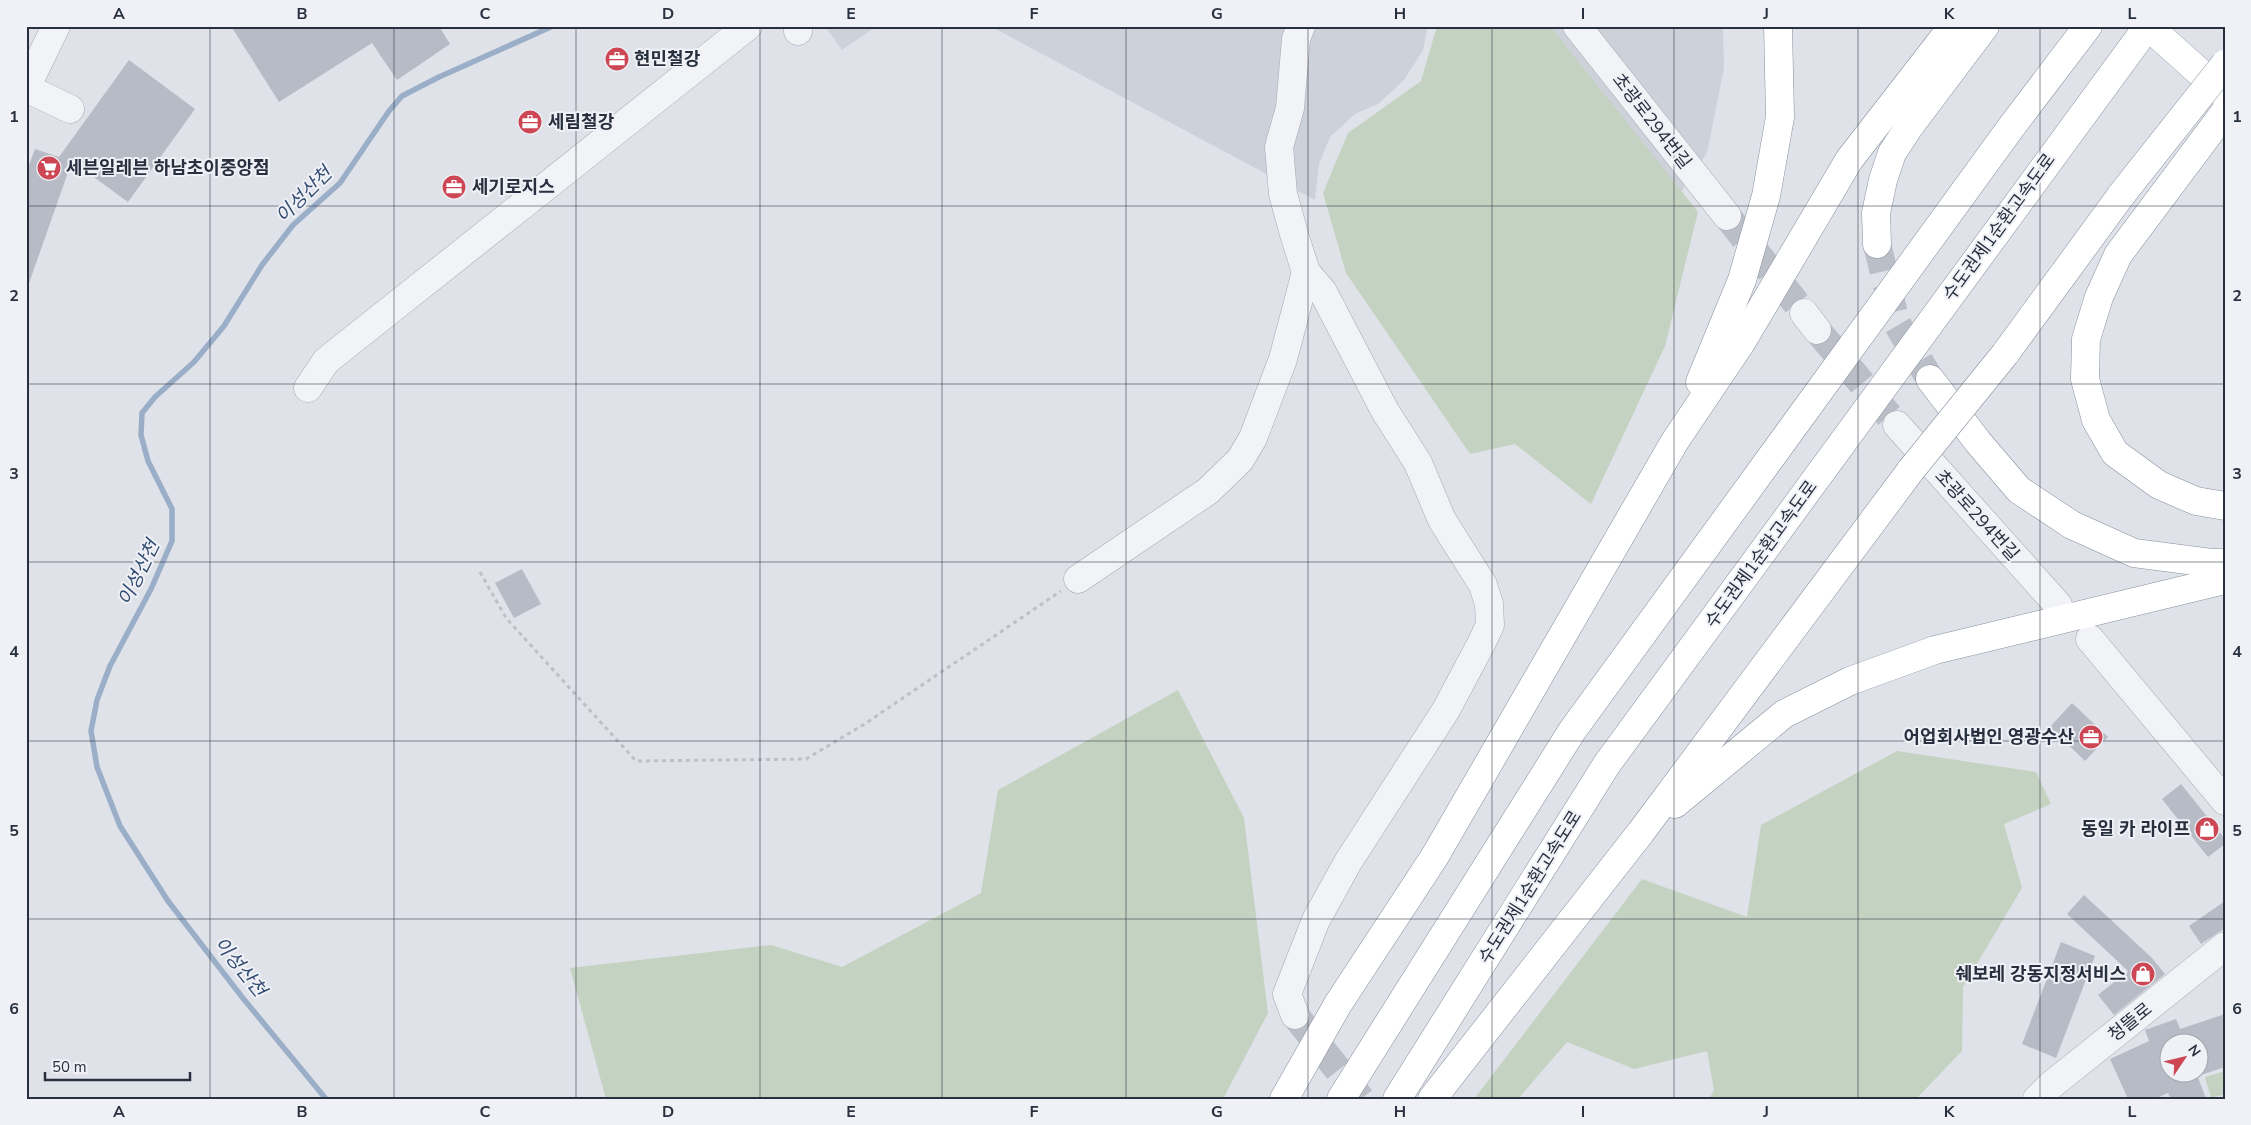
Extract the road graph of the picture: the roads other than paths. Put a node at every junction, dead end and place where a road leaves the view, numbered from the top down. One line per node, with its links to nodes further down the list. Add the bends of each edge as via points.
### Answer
1 (56, 26): 10 (street)
2 (748, 26): 17 (street, via 326,361)
3 (1301, 26): 15 (street, via 1296,39 1290,108 1279,147 1283,194)
4 (1576, 26): 13 (street, 초광로294번길)
5 (1778, 26): 19 (main road, via 1780,117 1766,196 1742,280)
6 (1985, 26): 9 (main road)
7 (2088, 26): 31 (main road, via 1572,731)
8 (2148, 26): 11 (main road); 32 (main road, 수도권제1순환고속도로, via 1607,764)
9 (1956, 36): 14 (main road, via 1892,153 1876,213); 19 (main road, via 1849,160 1741,343)
10 (26, 88): 12 (street)
11 (2224, 92): 20 (main road, via 2118,255 2099,297 2086,339 2085,379 2096,420 2115,453 2159,485 2196,501); 27 (main road, bridge, via 2122,194)
12 (70, 109)
13 (1727, 216)
14 (1877, 244)
15 (1306, 272): 22 (street, via 1283,359 1253,438 1240,460 1208,491); 29 (street, via 1323,292 1385,411 1418,463 1442,520 1483,584 1489,604 1490,625 1446,710 1352,854 1316,920 1287,994)
16 (1930, 379): 21 (main road, via 2019,490 2072,525 2134,553)
17 (308, 388)
18 (1897, 426): 24 (street, 초광로294번길)
19 (1676, 442): 30 (main road, via 1456,822 1338,1004)
20 (2225, 506)
21 (2225, 563)
22 (1078, 579)
23 (2225, 580): 27 (main road, via 1935,650 1850,681 1784,714)
24 (2058, 605)
25 (2090, 639): 26 (street)
26 (2225, 801)
27 (1640, 832): 33 (main road)
28 (2225, 946): 34 (street, 청뜰로)
29 (1295, 1015)
30 (1284, 1099)
31 (1341, 1099)
32 (1397, 1099)
33 (1432, 1099)
34 (2037, 1099)

